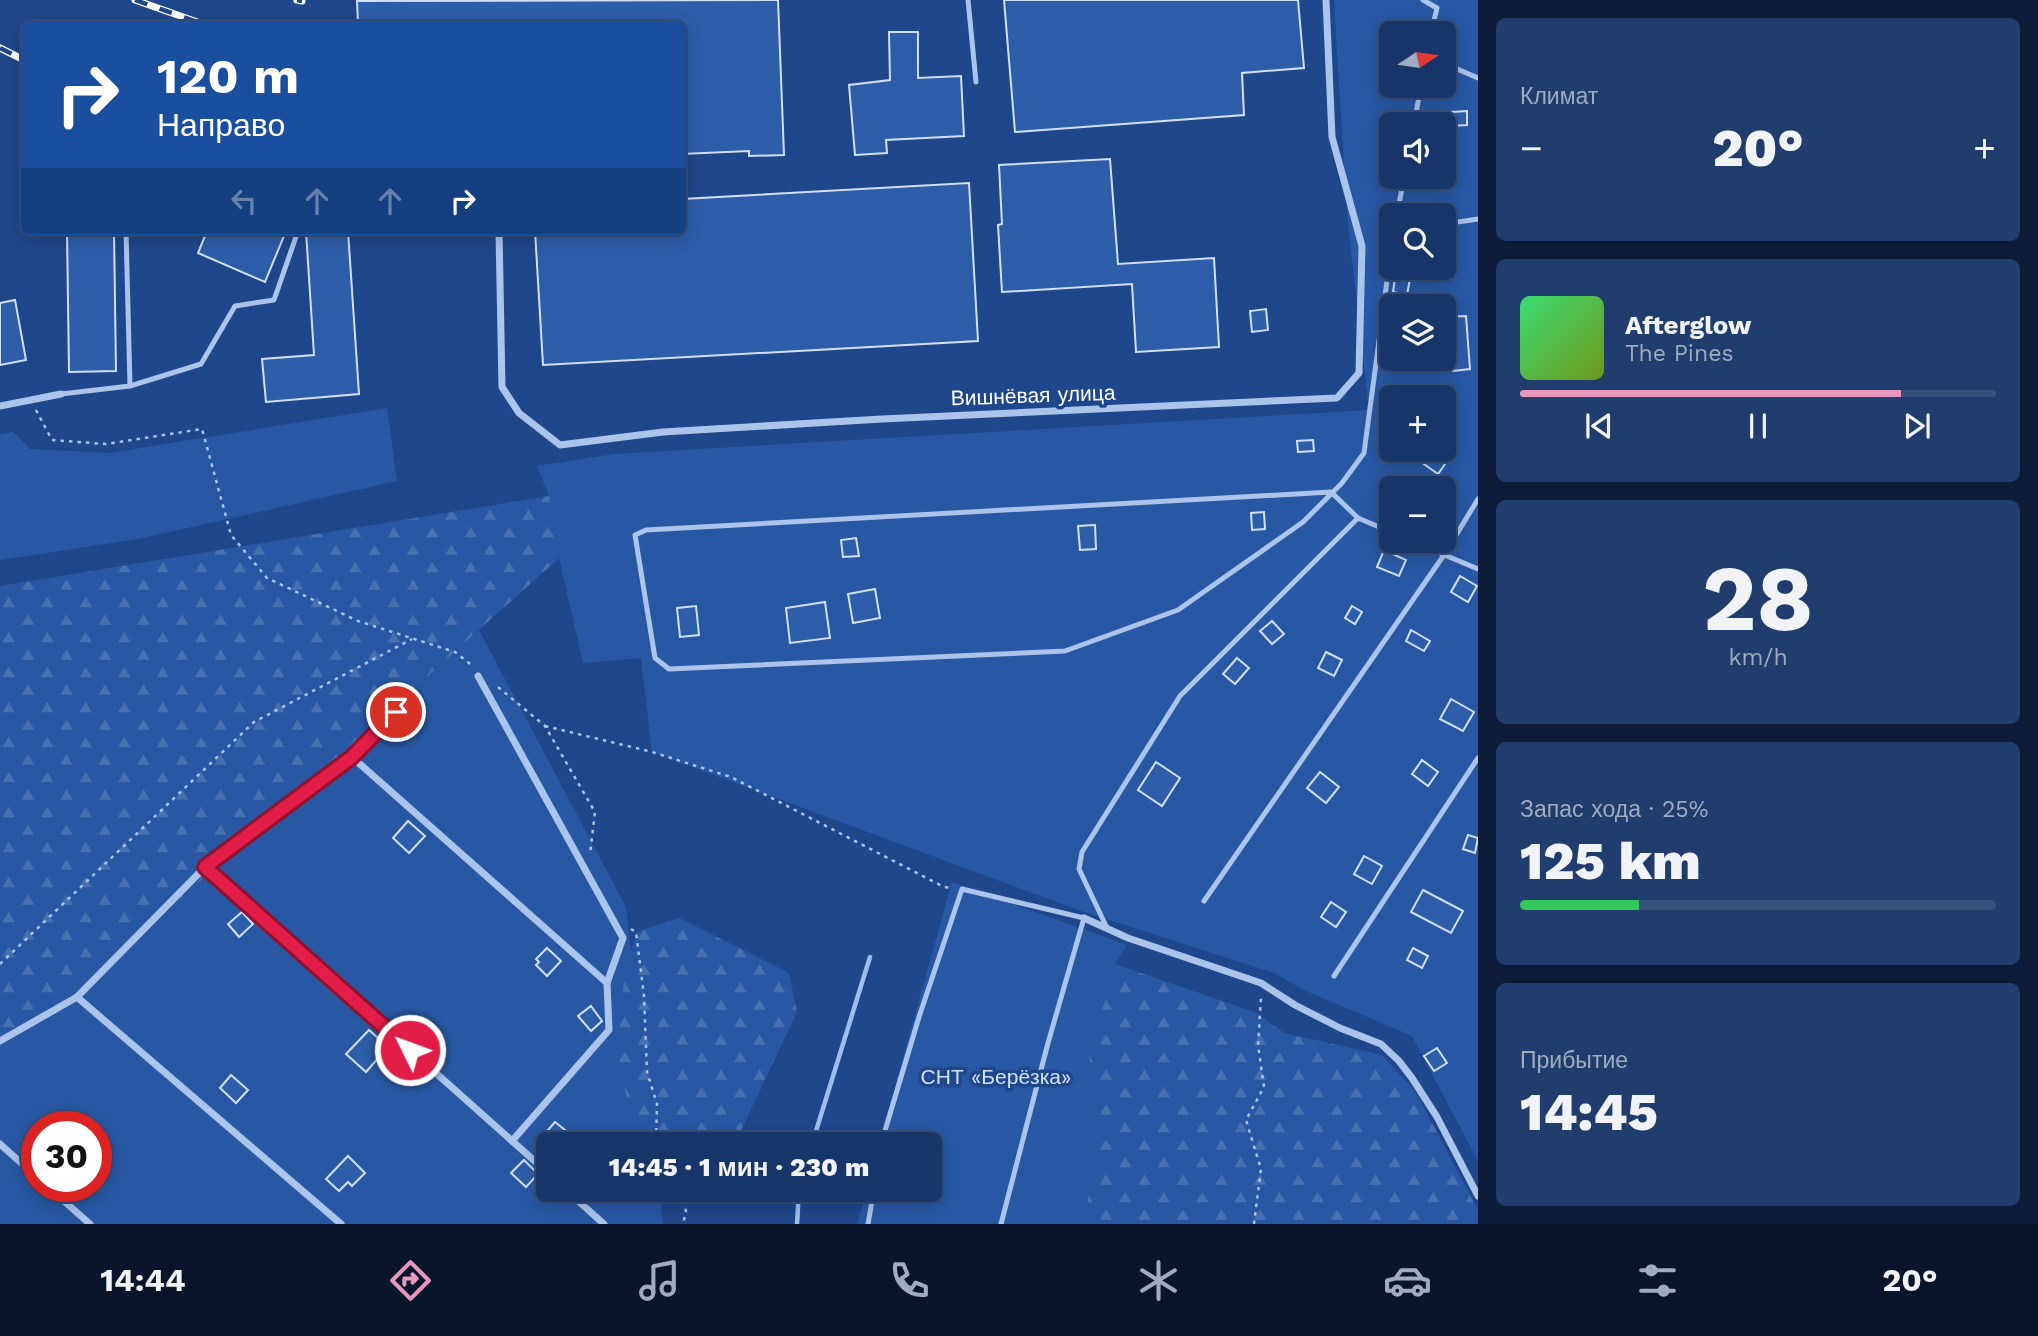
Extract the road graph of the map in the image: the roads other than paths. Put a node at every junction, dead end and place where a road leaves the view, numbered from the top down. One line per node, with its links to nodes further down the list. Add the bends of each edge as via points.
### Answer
1 (968, 0): 9 (lane)
2 (1326, 0): 14 (street, Вишнёвая улица, via 1332,137 1362,246 1359,373 1338,398 677,431 560,445 519,413 502,387)
3 (1423, 0): 5 (lane)
4 (1440, 0): 5 (lane)
5 (1437, 8): 6 (lane)
6 (1434, 21)
7 (1456, 69): 8 (lane)
8 (1478, 78)
9 (976, 82)
10 (1478, 219): 11 (lane)
11 (1456, 222)
12 (126, 235): 16 (lane)
13 (297, 235): 16 (lane, via 274,300 235,306 201,364)
14 (499, 235)
15 (1387, 280): 19 (lane, via 1364,453)
16 (130, 386): 17 (lane)
17 (61, 394): 18 (street)
18 (0, 406)
19 (1331, 492): 19 (lane, via 1303,522 1178,610 1065,651 669,668 655,658 635,535 660,529); 21 (lane)
20 (1478, 499): 24 (lane)
21 (1358, 518): 22 (lane); 33 (lane, via 1180,696 1082,852 1079,869)
22 (1379, 527)
23 (1439, 553): 24 (lane)
24 (1444, 555): 25 (lane); 31 (lane)
25 (1478, 569)
26 (476, 672): 35 (street, via 623,938)
27 (396, 712): 28 (street)
28 (352, 757): 30 (street); 35 (street)
29 (1478, 758): 34 (lane)
30 (205, 867): 36 (street); 39 (street)
31 (1204, 901)
32 (1084, 918): 33 (street); 38 (lane, via 962,888); 51 (lane)
33 (1107, 928): 43 (street, via 1261,983 1295,1005 1381,1044 1399,1060 1437,1117)
34 (1334, 976)
35 (607, 983): 39 (street, via 609,1030)
36 (77, 997): 37 (street); 48 (street)
37 (0, 1041)
38 (885, 1132)
39 (512, 1141): 41 (street)
40 (0, 1144): 42 (street)
41 (536, 1162)
42 (21, 1163)
43 (1478, 1196)
44 (65, 1202): 47 (street)
45 (579, 1202): 49 (street)
46 (872, 1202): 50 (lane)
47 (90, 1224)
48 (341, 1224)
49 (604, 1224)
50 (868, 1224)
51 (1001, 1224)

